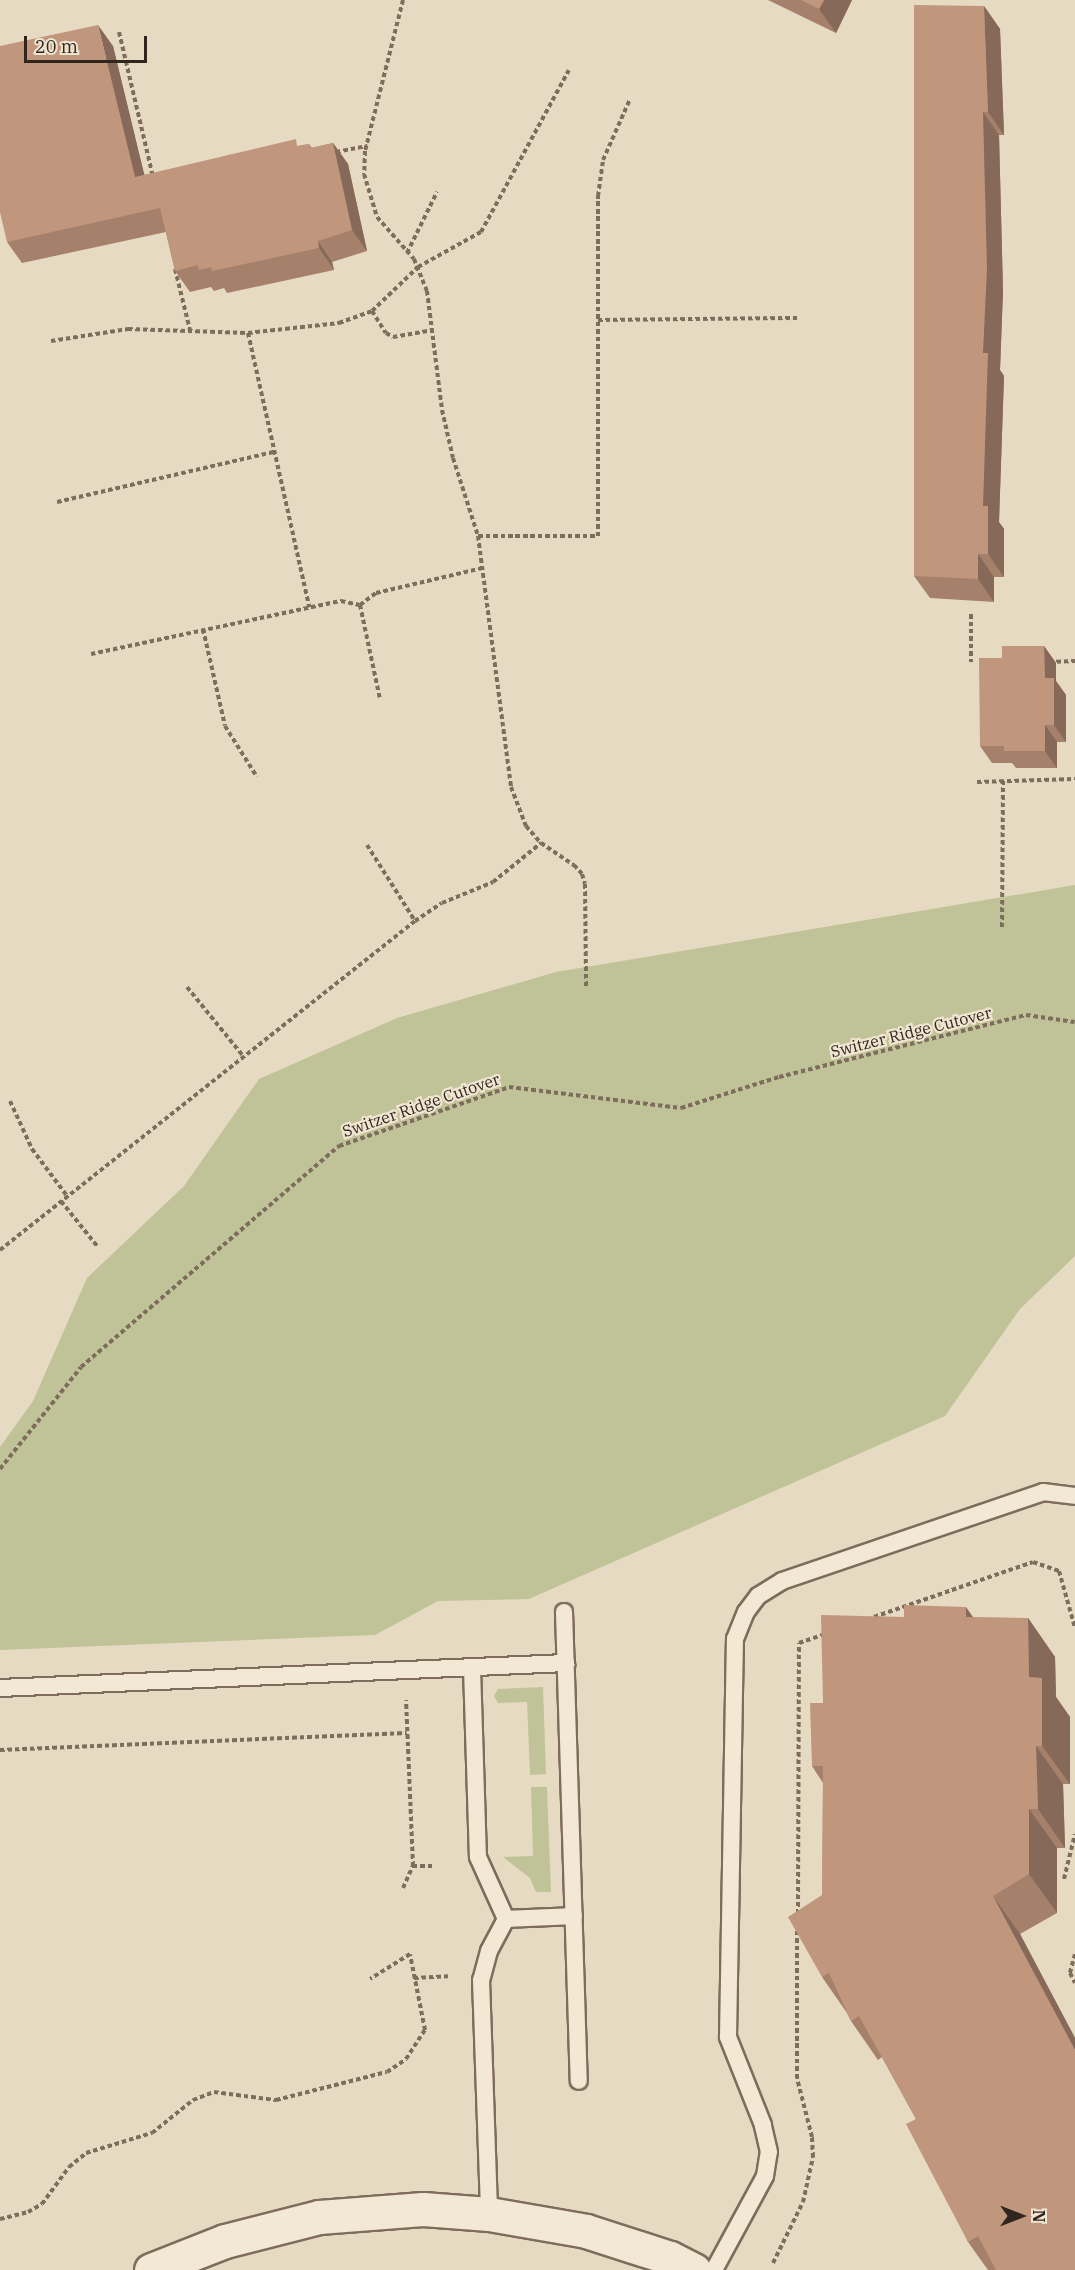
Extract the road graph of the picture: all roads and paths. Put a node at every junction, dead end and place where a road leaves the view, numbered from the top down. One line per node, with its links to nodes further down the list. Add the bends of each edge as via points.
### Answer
1 (404, 0): 5 (path)
2 (119, 32): 7 (path)
3 (569, 70): 11 (path, via 480,232)
4 (630, 99): 14 (path, via 600,177)
5 (367, 146): 6 (path); 9 (path, via 364,174 377,217)
6 (332, 153)
7 (154, 180)
8 (437, 192): 9 (path)
9 (408, 253): 11 (path)
10 (173, 261): 15 (path)
11 (418, 267): 12 (path); 16 (path, via 427,291)
12 (372, 310): 16 (path, via 386,333 393,337); 17 (path, via 339,323)
13 (796, 318): 14 (path)
14 (598, 320): 21 (path, via 598,536)
15 (190, 330): 17 (path); 18 (path, via 128,329)
16 (433, 330): 21 (path, via 453,458)
17 (248, 333): 19 (path)
18 (51, 341)
19 (273, 452): 20 (path); 24 (path)
20 (57, 502)
21 (478, 536): 22 (path)
22 (483, 568): 23 (path, via 376,593); 36 (path, via 511,787 521,818)
23 (360, 605): 24 (path, via 341,601); 31 (path)
24 (309, 607): 26 (path)
25 (970, 614): 28 (path)
26 (203, 629): 27 (path); 32 (path, via 225,726)
27 (92, 654)
28 (970, 662)
29 (1042, 662): 30 (path)
30 (1075, 662)
31 (380, 699)
32 (257, 777)
33 (1075, 779): 34 (path)
34 (1003, 781): 35 (path); 39 (path)
35 (977, 782)
36 (541, 843): 38 (path, via 493,882 442,903); 41 (path, via 574,864 585,884)
37 (367, 845): 38 (path)
38 (415, 921): 43 (path)
39 (1002, 927)
40 (187, 987): 43 (path)
41 (586, 987)
42 (1075, 1022): 49 (path, Switzer Ridge Cutover, via 1026,1015 779,1077 681,1108 509,1088 339,1146 81,1367)
43 (243, 1056): 45 (path)
44 (10, 1101): 45 (path, via 32,1149)
45 (67, 1196): 46 (path)
46 (61, 1201): 47 (path); 48 (path)
47 (97, 1246)
48 (0, 1250)
49 (0, 1469)
50 (1075, 1496): 79 (lane, via 1043,1492 782,1581 758,1596 746,1612 735,1639 728,2037 763,2125 769,2152 765,2176)
51 (564, 1612): 55 (lane)
52 (866, 1620): 53 (path, via 1033,1562 1059,1571)
53 (1075, 1628)
54 (833, 1631): 76 (path, via 799,1642 796,2078 812,2137 813,2157 803,2202)
55 (566, 1663): 56 (lane); 66 (lane)
56 (472, 1668): 57 (lane); 67 (lane, via 478,1857)
57 (405, 1672): 58 (lane); 59 (path)
58 (0, 1688)
59 (407, 1733): 60 (path); 62 (path)
60 (0, 1750)
61 (1075, 1834): 64 (path)
62 (413, 1866): 63 (path); 65 (path)
63 (433, 1866)
64 (1064, 1879)
65 (403, 1888)
66 (574, 1916): 67 (lane); 73 (lane)
67 (506, 1919): 74 (lane, via 489,1951 481,1980)
68 (1075, 1954): 72 (path, via 1070,1972)
69 (448, 1976): 70 (path)
70 (414, 1978): 71 (path, via 410,1954); 75 (path, via 425,2030 406,2059 387,2072 276,2100 214,2092 193,2100 152,2133 86,2153 69,2168 42,2204)
71 (370, 1979)
72 (1075, 1983)
73 (579, 2081)
74 (489, 2214): 77 (street, via 423,2210 320,2217 225,2241); 78 (street, via 586,2231 670,2258)
75 (0, 2219)
76 (773, 2263)
77 (152, 2270)
78 (694, 2270)
79 (714, 2270)

